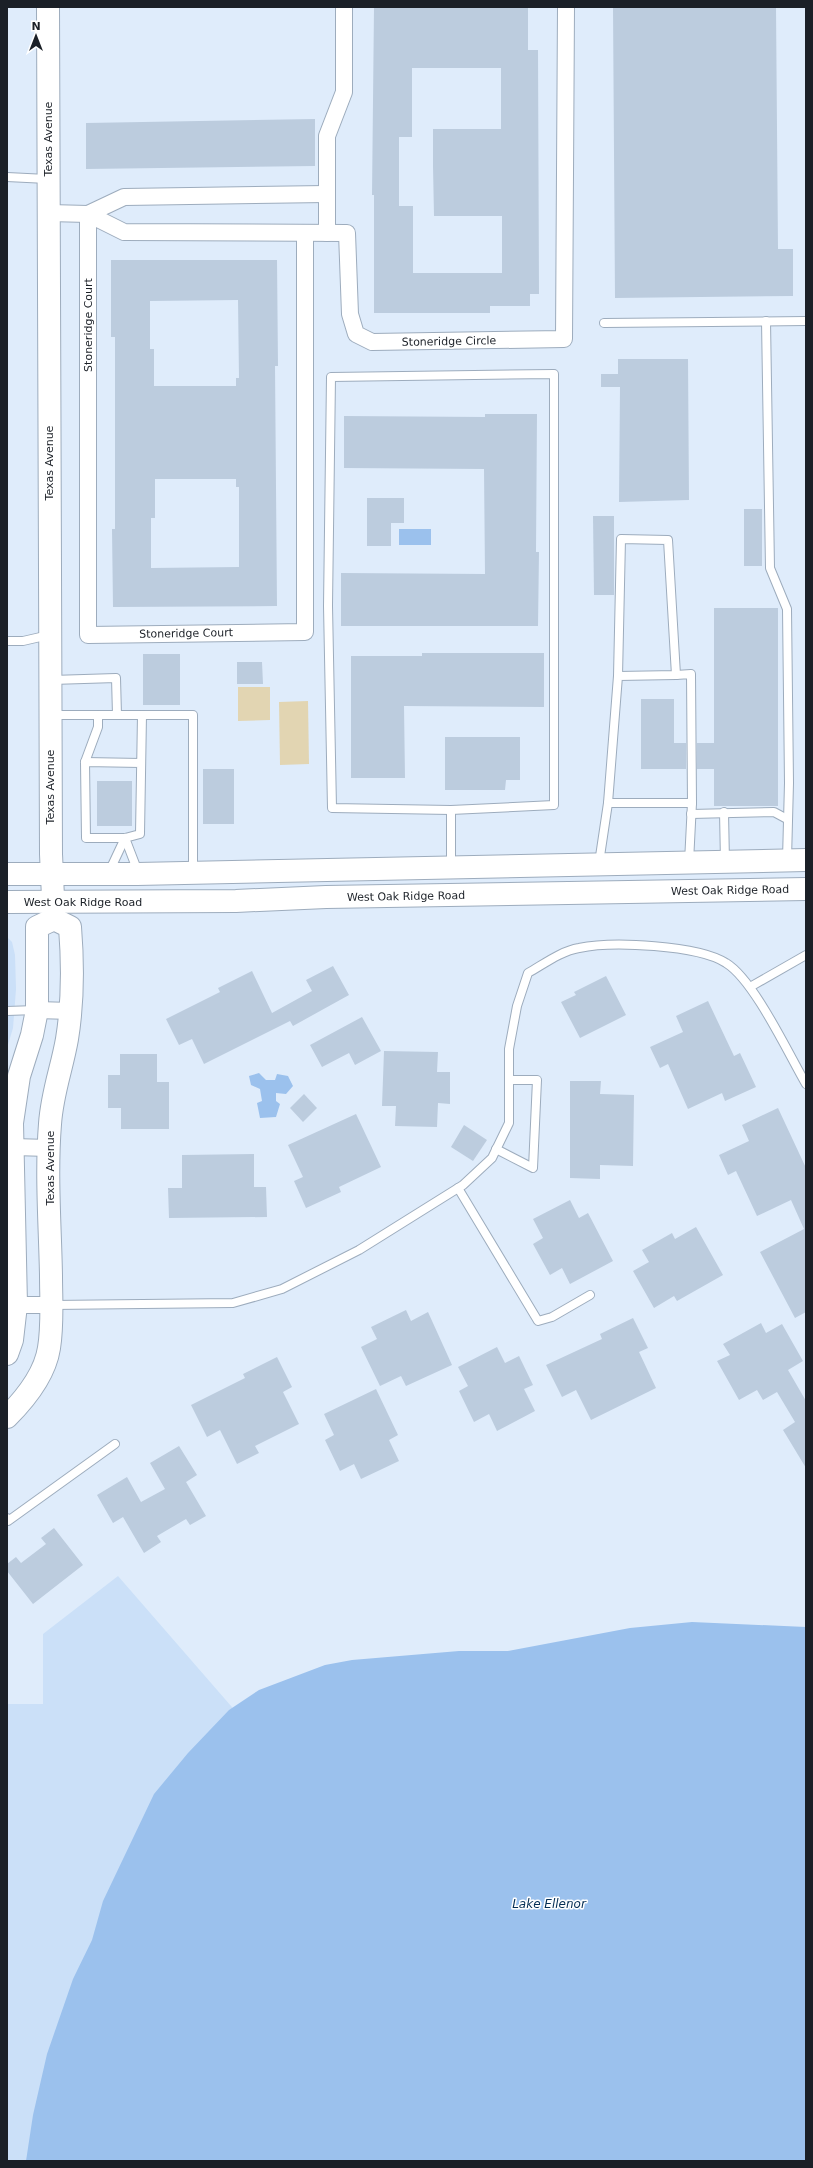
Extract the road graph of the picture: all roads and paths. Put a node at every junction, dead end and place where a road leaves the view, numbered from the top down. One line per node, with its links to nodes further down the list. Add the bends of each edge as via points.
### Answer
1 (48, 7): 5 (street, Texas Avenue)
2 (344, 7): 6 (street, via 344,92 327,136)
3 (566, 7): 10 (street, Stoneridge Circle, via 564,339 372,342 356,334 350,314 347,233)
4 (7, 177): 5 (lane)
5 (48, 179): 7 (street, Texas Avenue)
6 (326, 194): 8 (street, via 124,197); 10 (street)
7 (48, 213): 8 (street); 14 (street, Texas Avenue)
8 (88, 214): 9 (street, via 124,232); 9 (street, Stoneridge Court, via 88,635 305,632)
9 (305, 233): 10 (street)
10 (327, 233)
11 (766, 321): 12 (lane); 13 (lane); 30 (lane, via 770,568 787,609)
12 (806, 321)
13 (604, 323)
14 (50, 635): 15 (lane, via 23,641); 18 (street, Texas Avenue)
15 (7, 641)
16 (676, 675): 17 (lane); 17 (lane, via 668,540 621,540); 25 (lane, via 691,674)
17 (618, 676): 26 (lane)
18 (50, 680): 19 (street, Texas Avenue); 21 (lane, via 116,678)
19 (50, 715): 20 (lane); 39 (street, Texas Avenue)
20 (98, 715): 21 (lane); 23 (lane, via 98,727)
21 (117, 715): 22 (lane)
22 (142, 715): 24 (lane); 37 (lane, via 193,715)
23 (85, 762): 24 (lane); 31 (lane, via 86,838)
24 (141, 762): 31 (lane, via 140,834)
25 (692, 802): 26 (lane); 29 (lane)
26 (608, 803): 35 (lane)
27 (451, 810): 27 (lane, via 332,808 328,606 331,377 554,374 554,805); 36 (lane)
28 (724, 812): 29 (lane); 30 (lane, via 774,812); 34 (lane)
29 (691, 814): 33 (lane)
30 (787, 819): 32 (lane)
31 (125, 838): 40 (lane); 41 (lane)
32 (797, 860): 34 (street)
33 (689, 862): 34 (street); 35 (street)
34 (725, 862)
35 (599, 864): 36 (street)
36 (451, 867): 37 (street); 45 (street, via 450,875 443,882 346,884)
37 (193, 873): 41 (street)
38 (7, 874): 39 (street)
39 (52, 874): 40 (street); 47 (street, Texas Avenue)
40 (108, 874): 41 (street)
41 (137, 874)
42 (806, 877): 44 (street, via 762,879)
43 (806, 889): 44 (street, West Oak Ridge Road)
44 (740, 890): 45 (street, West Oak Ridge Road)
45 (326, 896): 47 (street, West Oak Ridge Road)
46 (7, 902): 47 (street, West Oak Ridge Road)
47 (53, 910): 51 (street, via 37,927); 52 (street, Texas Avenue, via 70,927)
48 (806, 955): 49 (lane)
49 (750, 987): 53 (lane, via 726,963 704,954 675,948 620,945 579,948 556,956 528,973 517,1006 509,1048); 54 (lane)
50 (7, 1010): 51 (lane)
51 (37, 1010): 52 (street); 55 (street)
52 (71, 1011): 57 (street, Texas Avenue, via 67,1040 54,1089)
53 (509, 1080): 58 (lane, via 509,1123); 58 (lane, via 537,1080 533,1168)
54 (806, 1084)
55 (10, 1120): 56 (street)
56 (13, 1147): 57 (street); 60 (street)
57 (49, 1148): 63 (street, Texas Avenue)
58 (496, 1149): 59 (lane, via 492,1158)
59 (458, 1188): 61 (lane, via 538,1321 552,1317); 63 (lane, via 352,1253 282,1289 233,1303)
60 (11, 1244): 62 (street)
61 (590, 1295)
62 (16, 1305): 63 (street); 64 (street, via 12,1340)
63 (52, 1305): 65 (street, Texas Avenue, via 49,1349 38,1377)
64 (7, 1354)
65 (7, 1417)
66 (115, 1444): 67 (lane)
67 (7, 1520)

